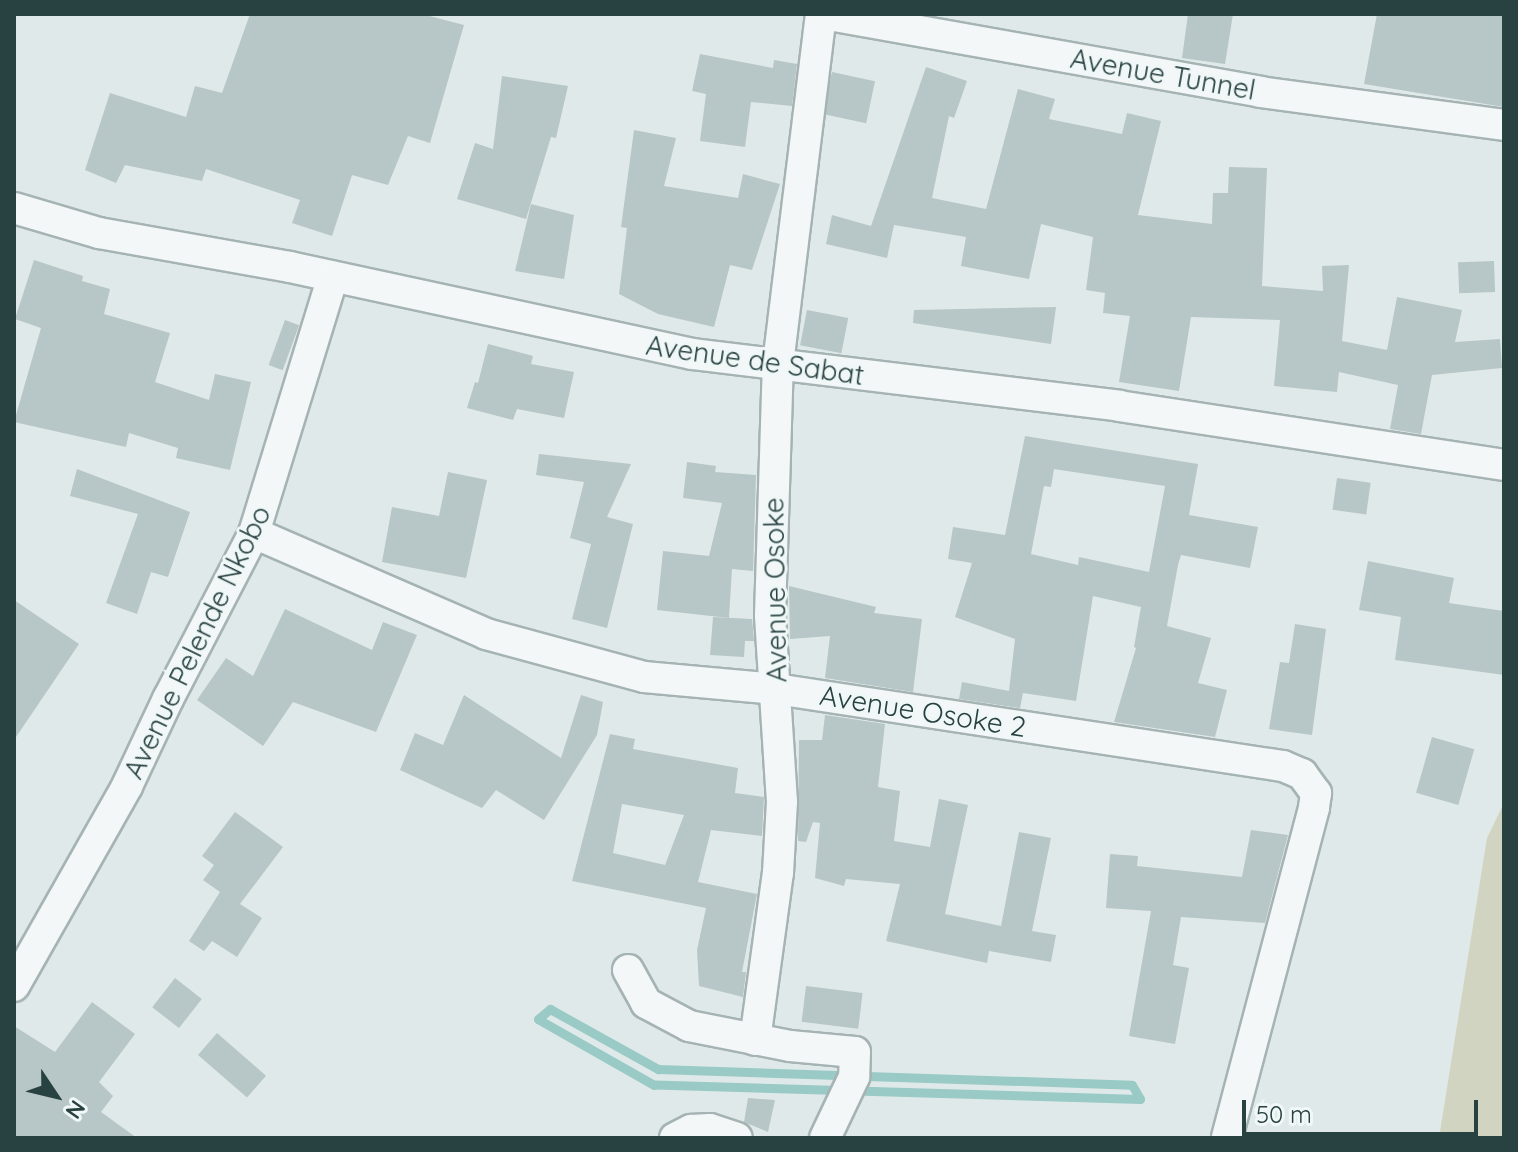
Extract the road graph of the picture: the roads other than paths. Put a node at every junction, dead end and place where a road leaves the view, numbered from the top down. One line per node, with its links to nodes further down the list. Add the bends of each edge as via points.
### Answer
1 (823, 14): 2 (street, Avenue Tunnel, via 1260,92); 5 (street, Avenue Osoke)
2 (1504, 125)
3 (14, 208): 4 (street, Avenue de Sabat, via 99,233)
4 (333, 277): 5 (street, Avenue de Sabat, via 643,345); 7 (street, Avenue Pelende Nkobo)
5 (778, 364): 6 (street, Avenue de Sabat, via 1119,406); 8 (street, Avenue Osoke, via 770,556)
6 (1504, 465)
7 (254, 533): 8 (street, Avenue Osoke 2, via 498,637 644,677); 10 (street, Avenue Pelende Nkobo, via 127,786)
8 (776, 689): 11 (street, Avenue Osoke, via 782,802 778,873); 15 (street, Avenue Osoke 2, via 1283,766 1307,778 1316,793 1314,808)
9 (628, 970): 11 (street, via 646,1003 665,1015 689,1026)
10 (14, 986)
11 (755, 1040): 14 (street, via 855,1052 856,1070)
12 (675, 1138): 13 (street, via 710,1129)
13 (737, 1138)
14 (825, 1138)
15 (1227, 1138)

